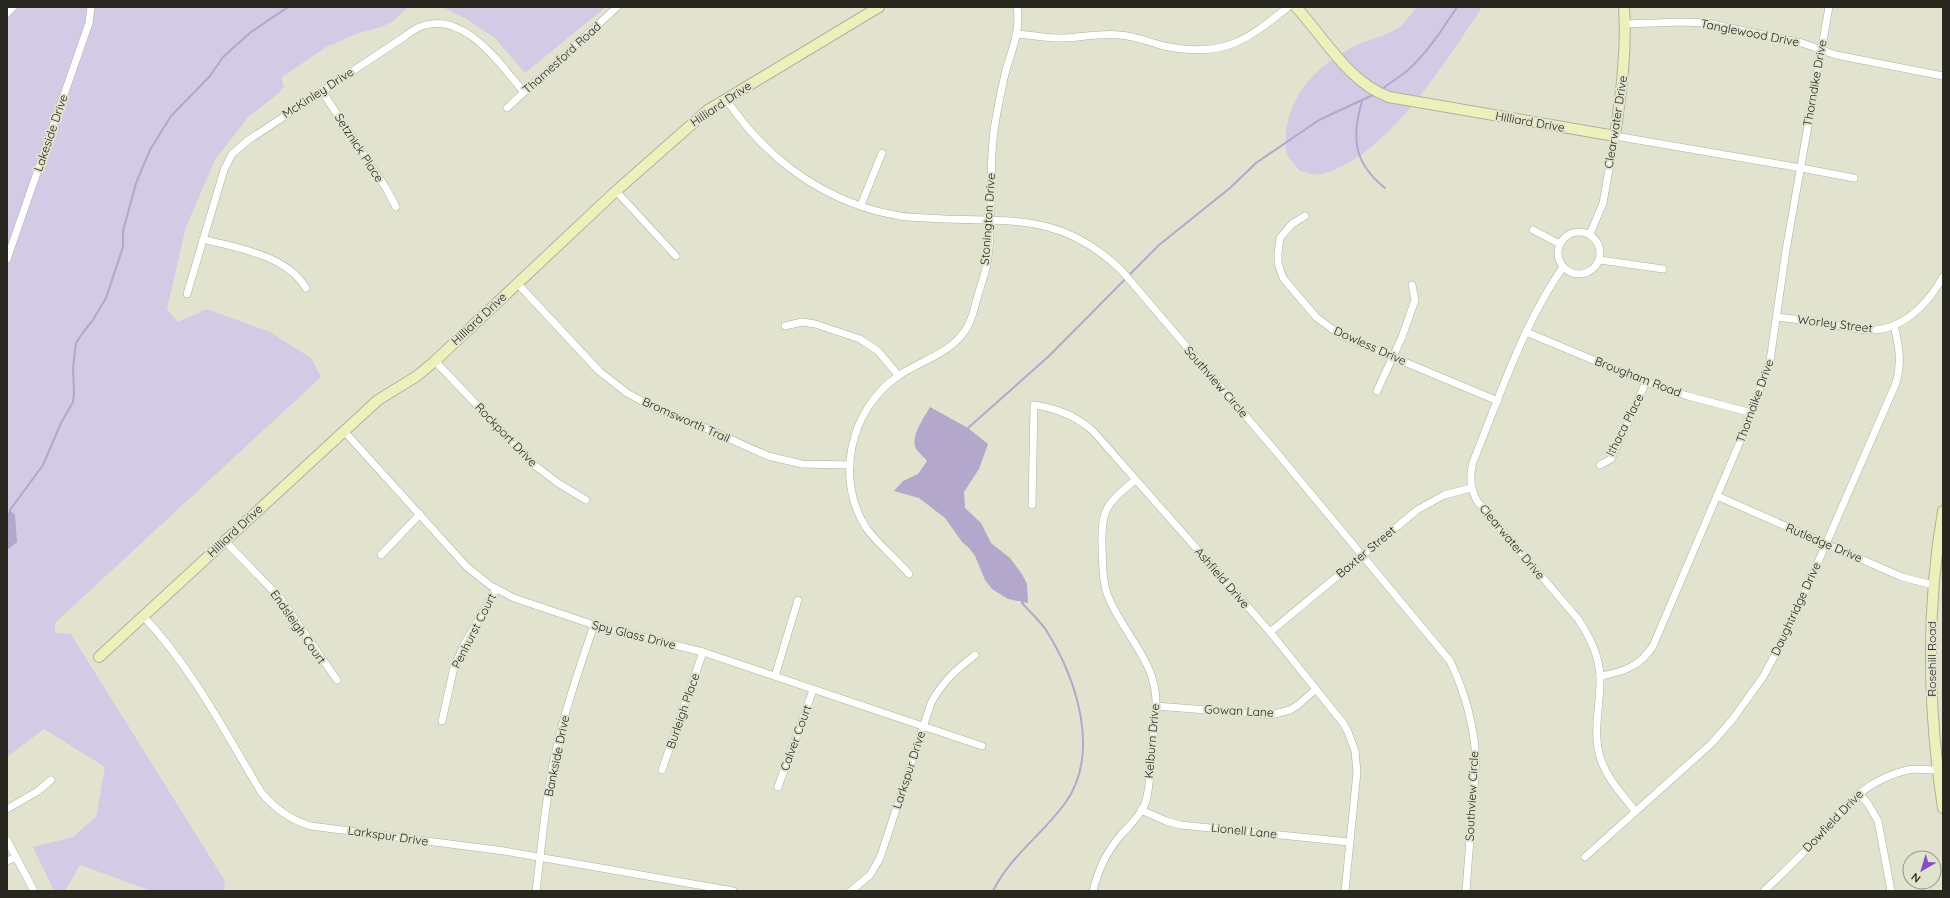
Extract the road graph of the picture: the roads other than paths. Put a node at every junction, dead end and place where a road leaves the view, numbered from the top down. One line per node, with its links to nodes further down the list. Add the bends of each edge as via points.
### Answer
1 (13, 7): 10 (street)
2 (91, 7): 33 (street, Lakeside Drive, via 89,23)
3 (617, 7): 16 (street, Thamesford Road)
4 (879, 7): 17 (street, Hilliard Drive)
5 (1017, 7): 12 (street, Stonington Drive)
6 (1288, 7): 12 (street, via 1249,37 1210,50 1180,49 1122,35 1066,38)
7 (1296, 7): 19 (street, Hilliard Drive, via 1355,76 1370,89 1389,97)
8 (1624, 7): 11 (street, Clearwater Drive)
9 (1829, 7): 13 (street, Thorndike Drive)
10 (7, 13)
11 (1625, 24): 13 (street, Tanglewood Drive, via 1707,23 1802,43); 19 (street, Clearwater Drive, via 1624,76)
12 (1016, 34): 27 (street, Stonington Drive, via 996,119)
13 (1821, 50): 14 (street, Tanglewood Drive); 21 (street, Thorndike Drive)
14 (1943, 76)
15 (321, 90): 16 (street, McKinley Drive, via 422,26 440,24 469,33 484,46); 25 (street, Setznick Place); 30 (street, McKinley Drive, via 232,154 224,170)
16 (524, 92): 18 (street, Thamesford Road)
17 (725, 98): 23 (street, Hilliard Drive, via 692,122); 24 (street, Southview Circle, via 756,138 785,165 803,179)
18 (507, 108)
19 (1615, 136): 21 (street, Hilliard Drive); 29 (street, Clearwater Drive, via 1603,203)
20 (882, 153): 24 (street)
21 (1801, 168): 22 (street, Hilliard Drive); 42 (street, Thorndike Drive, via 1783,266)
22 (1854, 178)
23 (616, 191): 32 (street); 38 (street, Hilliard Drive)
24 (861, 205): 27 (street, Southview Circle, via 901,216)
25 (396, 207)
26 (1305, 216): 46 (street, Dowless Drive, via 1292,224 1280,238 1278,263 1283,278 1327,327)
27 (990, 219): 48 (street, Stonington Drive, via 987,264 968,324 949,348); 66 (street, Southview Circle, via 1017,220 1057,229 1086,242 1111,260)
28 (1534, 230): 31 (street)
29 (1590, 234): 31 (street, via 1581,231 1571,233); 34 (street, via 1600,246)
30 (203, 240): 40 (street, via 261,254 293,272); 41 (street, McKinley Drive)
31 (1560, 244): 35 (street, via 1558,256)
32 (676, 256)
33 (7, 259)
34 (1600, 260): 35 (street, via 1591,271 1584,274 1576,274); 36 (street)
35 (1564, 267): 45 (street, Clearwater Drive, via 1546,292)
36 (1663, 269)
37 (1943, 277): 44 (street, Worley Street, via 1930,297 1911,316)
38 (517, 283): 47 (street, Hilliard Drive); 54 (street, Bromsworth Trail, via 599,371 627,393 658,410 692,422 768,456 802,464)
39 (1412, 285): 46 (street, via 1415,300)
40 (306, 288)
41 (187, 294)
42 (1777, 317): 44 (street, Worley Street, via 1870,330); 52 (street, Thorndike Drive, via 1770,362)
43 (785, 326): 48 (street, via 802,322 815,324 860,339 878,351)
44 (1894, 326): 64 (street, Daughtridge Drive, via 1900,353 1899,374)
45 (1526, 332): 49 (street, Brougham Road); 51 (street, Clearwater Drive)
46 (1393, 357): 50 (street); 51 (street, Dowless Drive)
47 (435, 361): 53 (street, Hilliard Drive, via 417,376 378,400); 59 (street, Rockport Drive, via 533,464)
48 (898, 375): 54 (street, Stonington Drive, via 881,390 863,415 855,434)
49 (1646, 382): 52 (street, Brougham Road); 55 (street, Ithaca Place, via 1611,459)
50 (1377, 391)
51 (1498, 401): 57 (street, Clearwater Drive, via 1471,468)
52 (1752, 414): 58 (street, Thorndike Drive)
53 (344, 431): 62 (street, Spy Glass Drive); 63 (street, Hilliard Drive)
54 (850, 465): 67 (street, Stonington Drive, via 852,492 860,516 877,541)
55 (1600, 465)
56 (1135, 480): 60 (street, Ashfield Drive, via 1080,421 1058,410 1034,405); 73 (street, Ashfield Drive); 82 (street, Kelburn Drive, via 1117,494 1105,511 1102,526 1103,575 1111,604 1148,665 1153,679)
57 (1471, 488): 66 (street, Baxter Street, via 1444,495 1417,510); 78 (street, Clearwater Drive, via 1477,501 1578,619 1593,646)
58 (1717, 496): 64 (street, Rutledge Drive); 78 (street, Thorndike Drive, via 1648,655 1632,668)
59 (586, 500)
60 (1032, 505)
61 (1943, 511): 68 (street, Rosehill Road)
62 (420, 514): 65 (street); 69 (street, Spy Glass Drive, via 467,568)
63 (225, 540): 71 (street, Hilliard Drive); 79 (street, Endsleigh Court, via 281,599)
64 (1826, 544): 68 (street, Rutledge Drive, via 1902,577); 94 (street, Daughtridge Drive, via 1790,629 1748,700 1712,743)
65 (380, 555)
66 (1363, 556): 73 (street, Baxter Street); 107 (street, Southview Circle, via 1444,652 1464,694 1473,728 1476,760)
67 (909, 574)
68 (1933, 585): 87 (street, Rosehill Road, via 1931,669)
69 (496, 589): 72 (street, Spy Glass Drive, via 514,598); 83 (street, Penhurst Court, via 454,667)
70 (798, 600): 77 (street)
71 (144, 617): 76 (street, Hilliard Drive); 98 (street, Larkspur Drive, via 164,639 189,674 261,792 287,816 311,826)
72 (594, 625): 74 (street, Spy Glass Drive); 98 (street, Bankside Drive, via 570,695 550,776)
73 (1270, 632): 81 (street, Ashfield Drive)
74 (703, 652): 77 (street, Spy Glass Drive); 86 (street, Burleigh Place)
75 (975, 655): 84 (street, Larkspur Drive, via 938,689)
76 (99, 657)
77 (775, 676): 80 (street, Spy Glass Drive)
78 (1600, 676): 94 (street, Clearwater Drive, via 1597,739 1601,760 1613,783)
79 (336, 680)
80 (813, 690): 84 (street, Spy Glass Drive); 89 (street, Calver Court)
81 (1315, 690): 82 (street, Gowan Lane, via 1290,710 1270,715); 96 (street, Ashfield Drive, via 1343,723 1355,751 1357,772)
82 (1156, 706): 93 (street, Kelburn Drive, via 1148,785)
83 (442, 721)
84 (924, 726): 85 (street, Spy Glass Drive); 104 (street, Larkspur Drive, via 880,858 870,875)
85 (982, 746)
86 (662, 770)
87 (1937, 770): 90 (street, Dowfield Drive, via 1909,770 1880,780); 91 (street, Rosehill Road)
88 (51, 780): 92 (street, via 38,791)
89 (778, 787)
90 (1858, 793): 108 (street, Dowfield Drive, via 1812,844); 109 (street, via 1871,808 1878,822)
91 (1943, 808)
92 (7, 809)
93 (1141, 810): 96 (street, Lionell Lane, via 1181,825); 105 (street, Kelburn Drive, via 1103,861)
94 (1635, 811): 99 (street, Daughtridge Drive)
95 (7, 840): 97 (street)
96 (1349, 842): 106 (street, Ashfield Drive)
97 (16, 857): 100 (street); 101 (street)
98 (540, 857): 102 (street, Bankside Drive); 103 (street, Larkspur Drive)
99 (1586, 857)
100 (7, 861)
101 (34, 891)
102 (536, 891)
103 (733, 891)
104 (851, 891)
105 (1093, 891)
106 (1345, 891)
107 (1466, 891)
108 (1764, 891)
109 (1891, 891)

